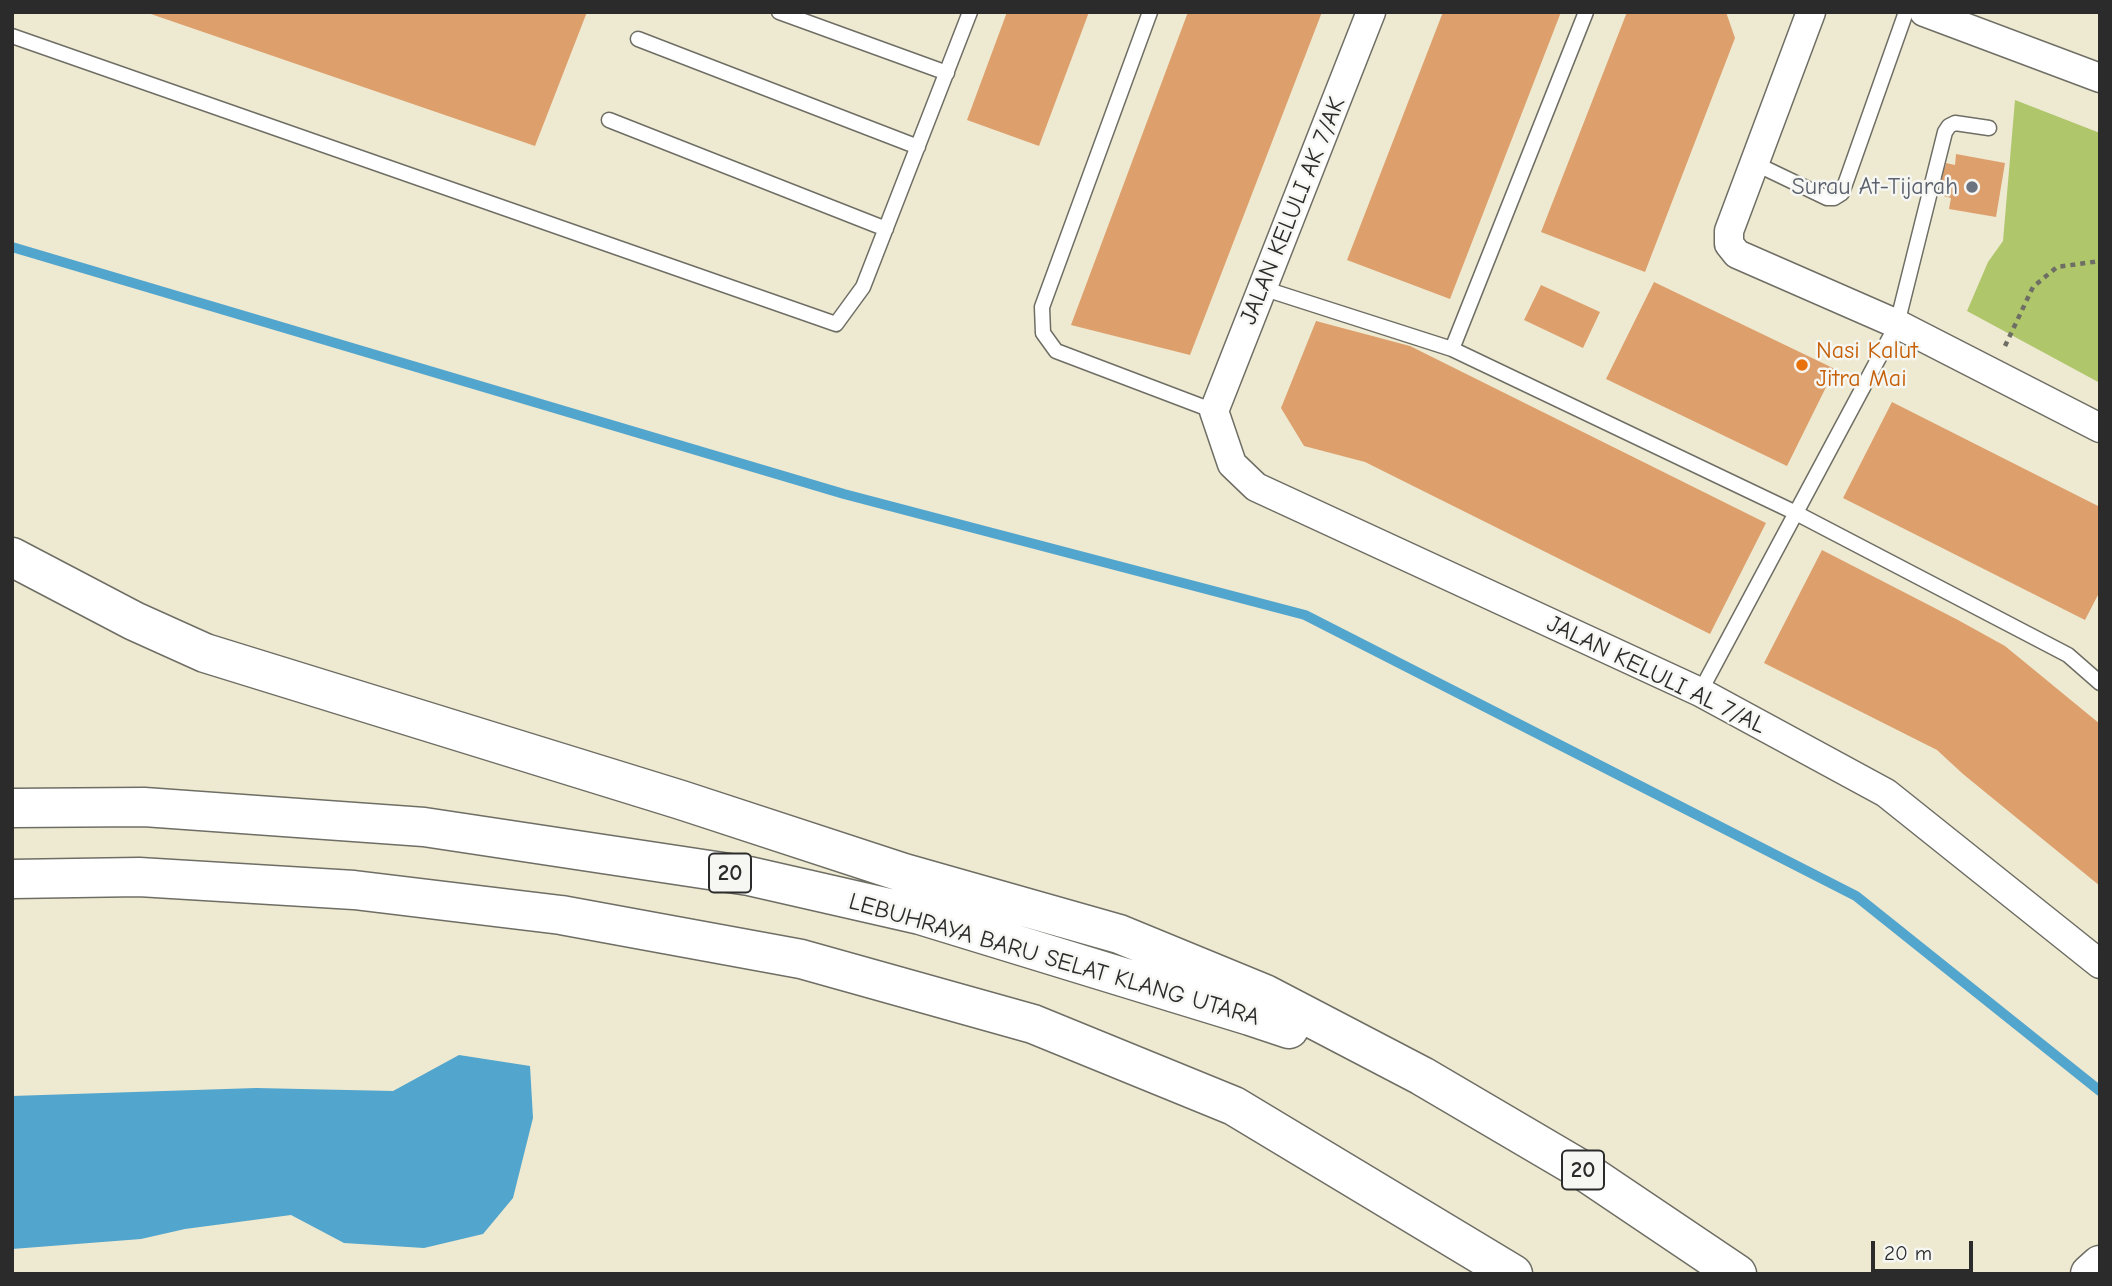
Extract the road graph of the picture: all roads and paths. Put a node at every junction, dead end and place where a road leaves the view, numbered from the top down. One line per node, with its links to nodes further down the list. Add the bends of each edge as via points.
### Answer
1 (779, 12): 11 (lane)
2 (970, 12): 11 (lane)
3 (1150, 12): 23 (lane, via 1042,307 1043,333 1056,351)
4 (1371, 12): 19 (street, JALAN KELULI AK 7/AK)
5 (1586, 12): 21 (lane)
6 (1811, 12): 16 (street)
7 (1906, 12): 16 (lane, via 1842,193 1826,198)
8 (1924, 12): 12 (street)
9 (12, 36): 17 (lane, via 835,324 863,287)
10 (638, 39): 15 (lane)
11 (947, 73): 15 (lane)
12 (2100, 78)
13 (609, 120): 17 (lane)
14 (1989, 128): 20 (lane, via 1955,123 1945,132)
15 (918, 147): 17 (lane)
16 (1754, 163): 20 (street, via 1729,230 1737,254)
17 (886, 229)
18 (2100, 261): 22 (path, via 2057,267 2033,287)
19 (1262, 288): 21 (lane); 23 (street, JALAN KELULI AK 7/AK)
20 (1897, 324): 22 (street); 25 (lane)
21 (1452, 349): 25 (lane)
22 (1992, 374): 24 (street)
23 (1214, 411): 28 (street, JALAN KELULI AL 7/AL, via 1232,464 1256,487)
24 (2100, 428)
25 (1796, 513): 27 (lane, via 2068,655); 28 (lane)
26 (12, 557): 34 (main road, via 134,621 219,657 904,873 1119,933 1265,994)
27 (2100, 683)
28 (1700, 692): 33 (street, JALAN KELULI AL 7/AL, via 1886,793)
29 (12, 808): 34 (main road, LEBUHRAYA BARU SELAT KLANG UTARA / 20, via 144,807 424,827 749,876 920,915 1250,1016)
30 (139, 877): 31 (main road); 32 (main road); 36 (main road, via 354,890 548,914 801,959 1033,1024 1234,1106)
31 (12, 879)
32 (12, 897)
33 (2100, 964)
34 (1422, 1076): 37 (main road, 20, via 1587,1173)
35 (2100, 1265): 38 (main road)
36 (1513, 1274)
37 (1737, 1274)
38 (2090, 1274)

